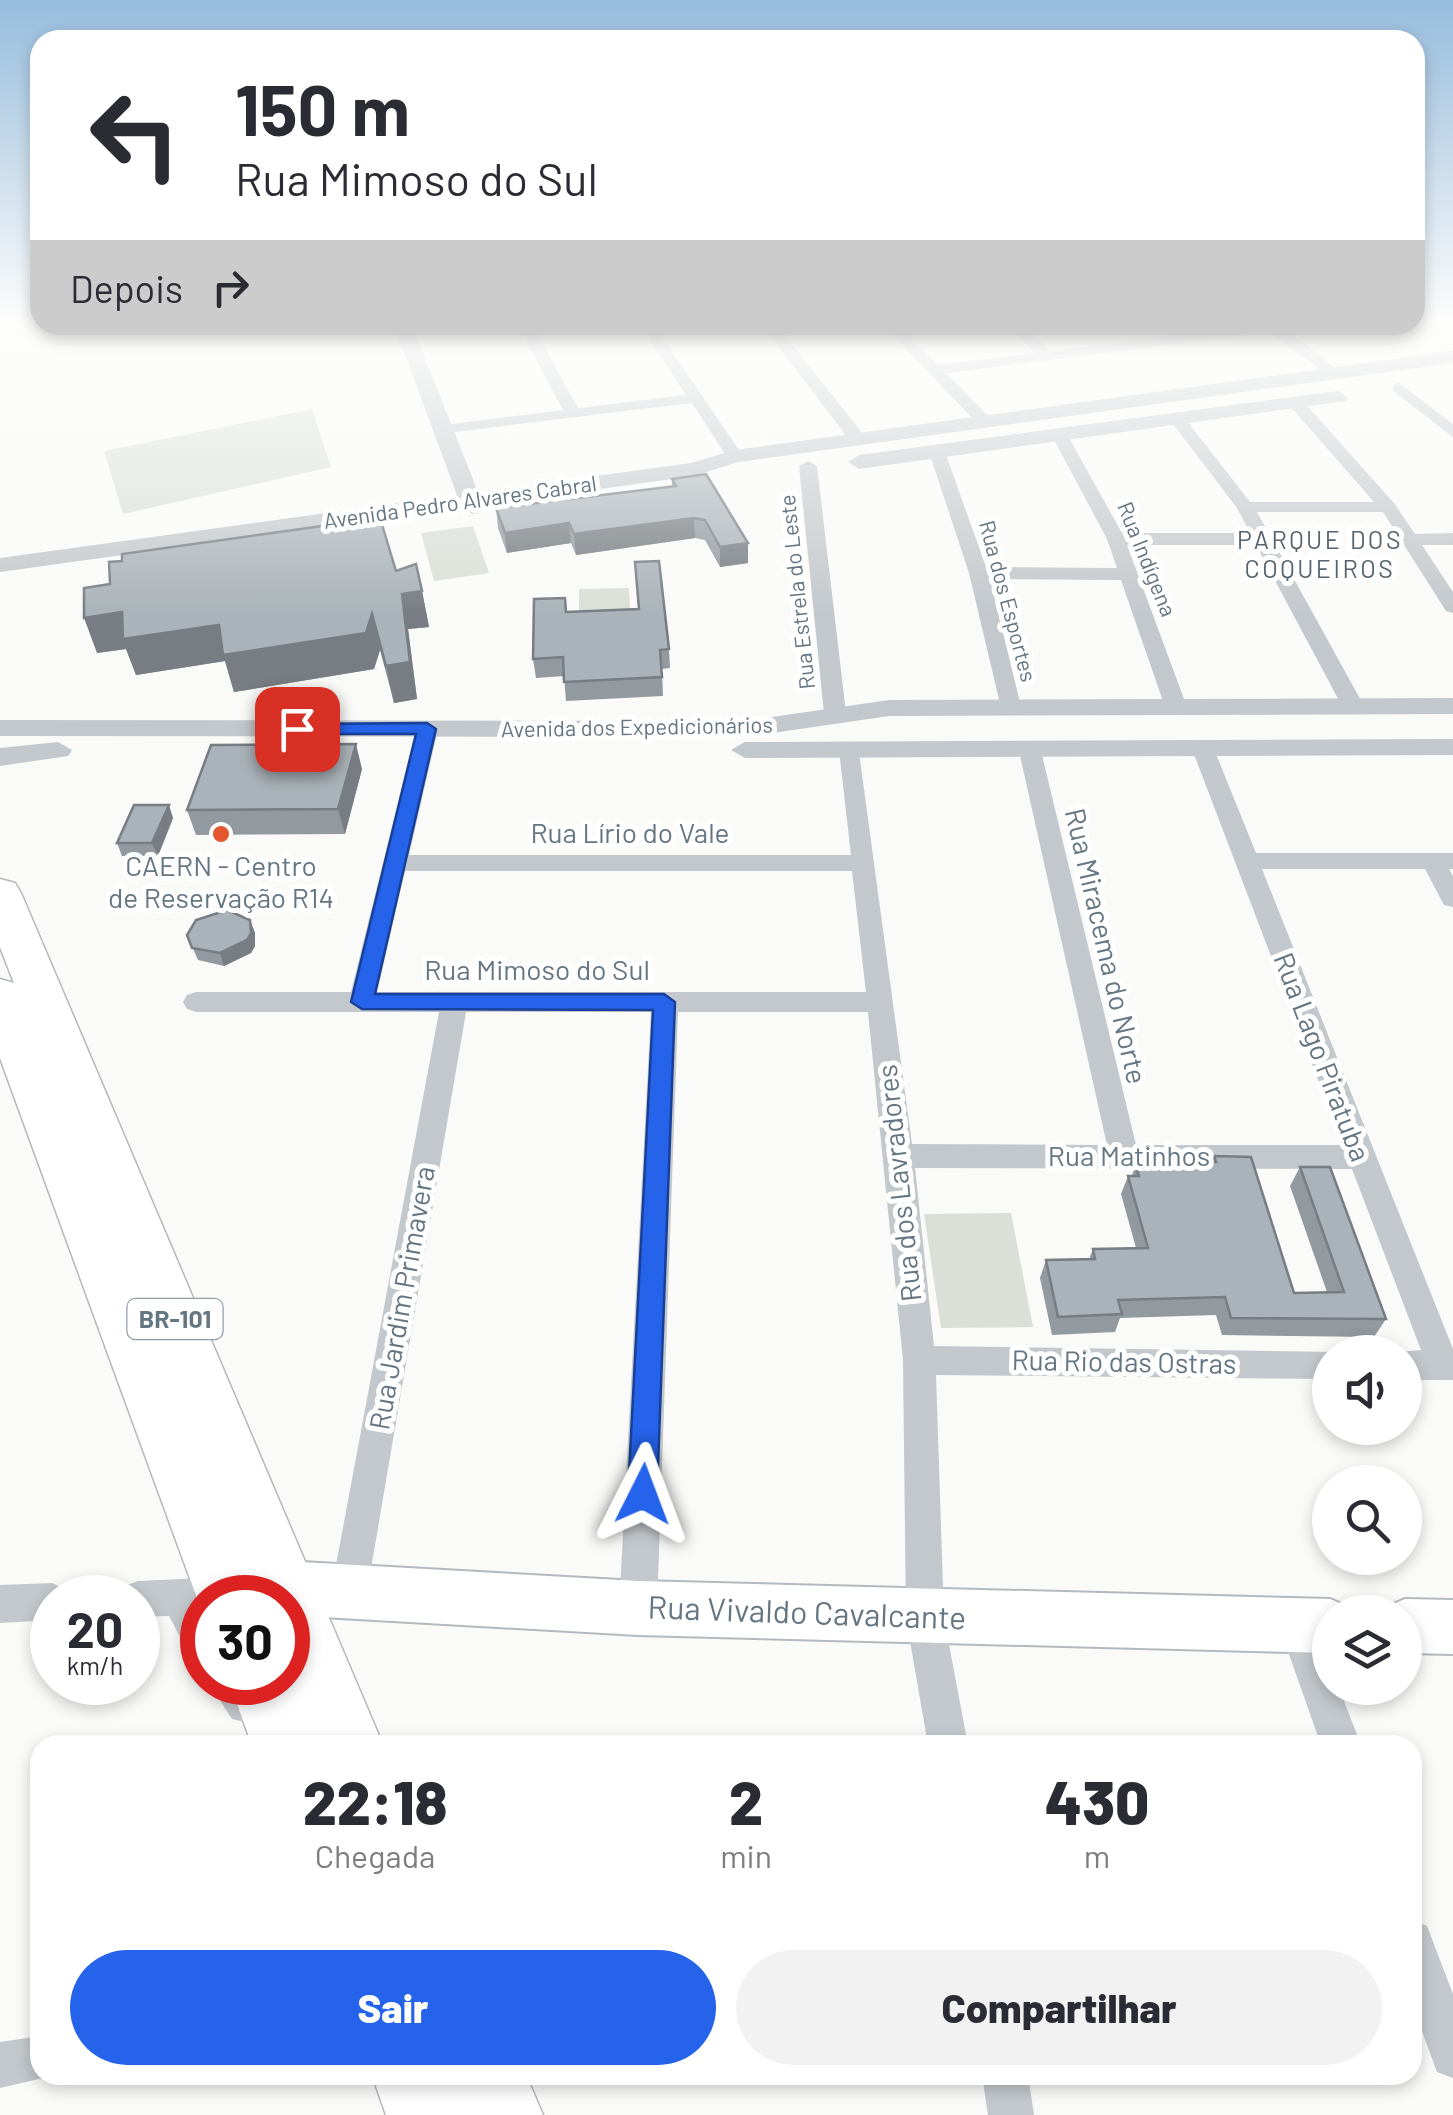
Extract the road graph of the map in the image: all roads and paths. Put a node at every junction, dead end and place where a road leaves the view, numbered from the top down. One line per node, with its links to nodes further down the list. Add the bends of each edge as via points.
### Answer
1 (438, 418): 13 (street)
2 (537, 418): 13 (street)
3 (710, 418): 19 (street)
4 (841, 418): 16 (street)
5 (981, 418): 10 (street)
6 (1000, 418): 10 (street, Avenida Pedro Alvares Cabral)
7 (1194, 418): 11 (street, Avenida Pedro Alvares Cabral)
8 (1309, 418): 23 (street)
9 (1430, 418): 14 (street)
10 (983, 420): 12 (street, Avenida Pedro Alvares Cabral)
11 (1178, 420): 15 (street, Avenida Pedro Alvares Cabral); 22 (street)
12 (948, 425): 16 (street, Avenida Pedro Alvares Cabral); 17 (street)
13 (443, 430): 21 (street)
14 (1453, 432)
15 (1060, 436): 17 (street, Avenida Pedro Alvares Cabral); 24 (street, Rua Indígena)
16 (857, 438): 19 (street, Avenida Pedro Alvares Cabral)
17 (974, 447): 18 (street, Avenida Pedro Alvares Cabral)
18 (936, 452): 20 (street, Avenida Pedro Alvares Cabral); 29 (street, Rua dos Esportes)
19 (735, 456): 21 (street, Avenida Pedro Alvares Cabral, via 694,469)
20 (808, 466): 21 (street, Avenida Pedro Alvares Cabral, via 719,471); 37 (street, Rua Estrela do Leste)
21 (471, 504): 28 (street, Avenida Pedro Alvares Cabral)
22 (1244, 507): 23 (street); 25 (street)
23 (1388, 507): 27 (street)
24 (1116, 539): 25 (street); 30 (street, Rua Indígena)
25 (1261, 539): 33 (street)
26 (1453, 539): 27 (street)
27 (1409, 540): 31 (street)
28 (0, 568)
29 (979, 573): 30 (street); 35 (street, Rua dos Esportes)
30 (1130, 574): 36 (street, Rua Indígena)
31 (1453, 607)
32 (1261, 706): 33 (street, Avenida dos Expedicionários); 36 (street, Avenida dos Expedicionários); 42 (street)
33 (1352, 706): 34 (street, Avenida dos Expedicionários)
34 (1453, 706)
35 (1010, 707): 36 (street, Avenida dos Expedicionários); 37 (street, Avenida dos Expedicionários)
36 (1176, 707)
37 (835, 713): 39 (street, Avenida dos Expedicionários, via 754,728)
38 (0, 728): 40 (street, Avenida dos Expedicionários)
39 (424, 739): 40 (street, Avenida dos Expedicionários); 44 (street, Avenida dos Expedicionários); 49 (street)
40 (175, 740): 46 (street, Avenida dos Expedicionários)
41 (1453, 747): 42 (street, Avenida dos Expedicionários)
42 (1285, 748): 43 (street, Avenida dos Expedicionários)
43 (1203, 749): 45 (street, Avenida dos Expedicionários); 47 (street, Rua Lago Piratuba)
44 (850, 750): 45 (street, Avenida dos Expedicionários); 50 (street, Rua dos Lavradores)
45 (1030, 751): 60 (street, Rua Miracema do Norte)
46 (0, 757)
47 (1248, 861): 48 (street); 61 (street, Rua Lago Piratuba)
48 (1443, 861): 52 (street)
49 (396, 863): 50 (street, Rua Lírio do Vale); 55 (street)
50 (863, 863): 57 (street, Rua dos Lavradores)
51 (0, 893): 67 (highway, BR-101)
52 (1453, 899)
53 (0, 996): 66 (highway, BR-101)
54 (196, 1002): 55 (street, Rua Mimoso do Sul)
55 (362, 1002): 58 (street, Rua Mimoso do Sul)
56 (664, 1002): 57 (street, Rua Mimoso do Sul); 58 (street, Rua Mimoso do Sul); 72 (street)
57 (878, 1002): 59 (street, Rua dos Lavradores)
58 (454, 1004): 69 (street, Rua Jardim Primavera)
59 (899, 1156): 60 (street, Rua Matinhos); 62 (street, Rua dos Lavradores)
60 (1124, 1156): 61 (street, Rua Matinhos)
61 (1359, 1157): 65 (street, Rua Lago Piratuba)
62 (918, 1360): 63 (street, Rua Rio das Ostras); 73 (street, Rua dos Lavradores)
63 (1312, 1364)
64 (1422, 1365): 65 (street)
65 (1448, 1365)
66 (199, 1575)
67 (279, 1575)
68 (310, 1590): 69 (main road, Rua Vivaldo Cavalcante)
69 (349, 1592): 72 (main road, Rua Vivaldo Cavalcante)
70 (30, 1603): 71 (street)
71 (0, 1604)
72 (638, 1608): 73 (main road, Rua Vivaldo Cavalcante)
73 (925, 1618): 74 (main road, Rua Vivaldo Cavalcante); 80 (street, Rua dos Lavradores)
74 (1312, 1626)
75 (1422, 1626): 76 (main road)
76 (1453, 1626)
77 (310, 1651): 79 (highway, BR-101)
78 (1332, 1705): 81 (street)
79 (345, 1735)
80 (946, 1735)
81 (1339, 1735)
82 (1422, 1969): 83 (street)
83 (1453, 2056)
84 (30, 2060): 85 (street)
85 (0, 2064)
86 (415, 2085): 89 (highway)
87 (491, 2085): 90 (highway)
88 (1006, 2085): 91 (street)
89 (426, 2115)
90 (503, 2115)
91 (1011, 2115)

